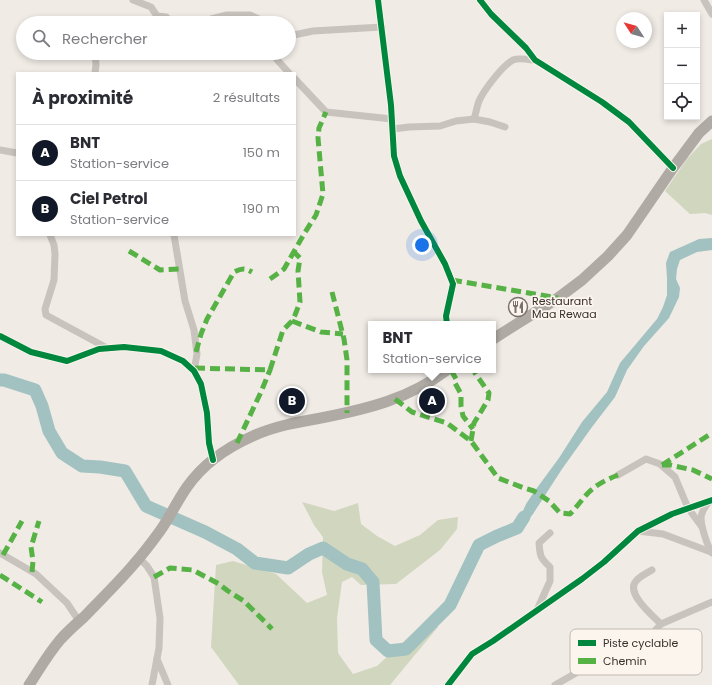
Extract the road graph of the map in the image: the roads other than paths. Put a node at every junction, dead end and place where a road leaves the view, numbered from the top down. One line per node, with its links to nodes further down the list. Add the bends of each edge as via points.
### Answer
1 (133, 0): 6 (street, via 151,7)
2 (378, 0): 9 (street)
3 (480, 0): 13 (street)
4 (704, 0): 5 (street)
5 (712, 14)
6 (157, 16)
7 (223, 16): 8 (street)
8 (252, 16)
9 (382, 27): 10 (street, via 313,31); 17 (street)
10 (296, 35)
11 (96, 60): 14 (street)
12 (277, 60): 15 (street)
13 (537, 61): 18 (street, via 514,60 505,66 479,101); 24 (street, via 629,122)
14 (95, 72)
15 (288, 72)
16 (296, 80): 17 (street, via 326,112)
17 (392, 118): 21 (street)
18 (474, 119): 20 (street); 21 (street, via 440,126)
19 (712, 121): 24 (highway, via 699,133)
20 (504, 127)
21 (393, 129): 27 (street, via 394,156 400,176 453,284)
22 (0, 150): 23 (street)
23 (16, 153)
24 (674, 168): 29 (highway, via 627,235 608,256 558,298)
25 (50, 236): 30 (street, via 55,254 54,280 45,309 46,315)
26 (174, 236): 31 (street, via 185,301 194,330 197,354)
27 (446, 321)
28 (0, 336): 30 (street, via 31,352 67,361)
29 (496, 337)
30 (107, 348): 31 (street, via 161,351)
31 (194, 371): 33 (street, via 201,384)
32 (442, 373): 33 (highway, via 424,386 375,406 272,428 237,443)
33 (213, 460): 42 (highway, via 187,487 160,531)
34 (618, 474): 36 (street, via 646,459 660,464 675,477)
35 (711, 500): 36 (street); 37 (street, via 701,516)
36 (688, 508): 37 (street); 38 (street)
37 (702, 527): 41 (street)
38 (638, 531): 41 (street, via 664,534); 45 (street, via 604,562)
39 (550, 533): 45 (street, via 539,543 542,560 550,567 550,581)
40 (0, 553): 46 (street, via 36,574)
41 (711, 553)
42 (139, 558): 46 (highway, via 121,580); 49 (street, via 154,576 160,618)
43 (652, 570): 47 (street, via 636,580 633,585 635,595 645,610)
44 (712, 602): 47 (street)
45 (537, 610): 54 (street, via 472,654)
46 (80, 620): 51 (highway, via 60,640)
47 (661, 624): 48 (street)
48 (657, 629)
49 (157, 659): 52 (street); 53 (street)
50 (572, 675): 55 (street)
51 (29, 685)
52 (152, 685)
53 (168, 685)
54 (448, 685)
55 (555, 685)

